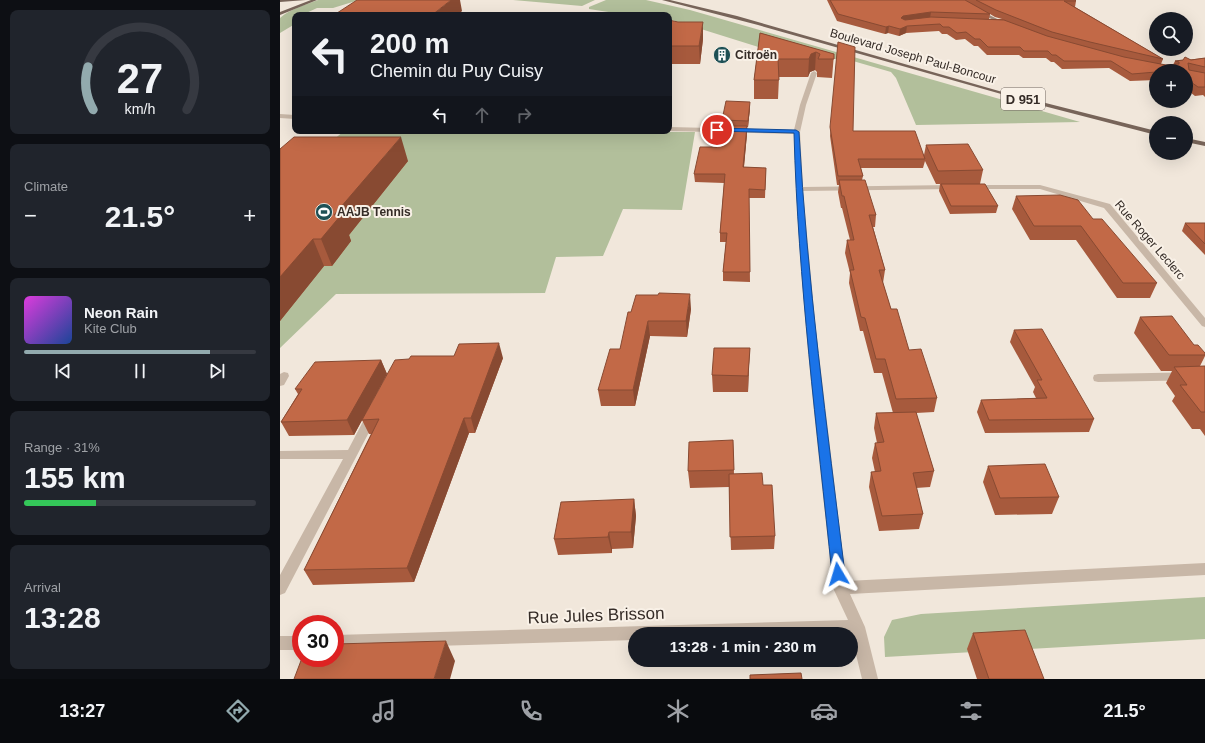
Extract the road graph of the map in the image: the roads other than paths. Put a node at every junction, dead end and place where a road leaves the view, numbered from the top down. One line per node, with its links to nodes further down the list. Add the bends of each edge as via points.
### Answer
1 (304, 0): 5 (main road)
2 (315, 0): 6 (main road)
3 (664, 0): 14 (main road, Boulevard Joseph Paul-Boncour / D 951, via 732,16 982,88)
4 (957, 0): 7 (street)
5 (280, 1)
6 (280, 14)
7 (1005, 24): 8 (street); 9 (street)
8 (994, 25)
9 (1012, 27)
10 (814, 73): 15 (street)
11 (280, 116): 12 (street)
12 (292, 117)
13 (672, 129): 15 (street)
14 (1149, 131)
15 (796, 132): 18 (street)
16 (1193, 141): 17 (main road)
17 (1205, 144)
18 (799, 189): 19 (street, Rue Roger Leclerc, via 1040,186 1107,206); 26 (street, via 810,322)
19 (1205, 324)
20 (1205, 376): 21 (street)
21 (1098, 378)
22 (378, 404): 23 (street)
23 (351, 454): 24 (street); 27 (street)
24 (280, 455)
25 (1205, 569): 26 (street)
26 (840, 588): 28 (street)
27 (280, 589)
28 (858, 627): 33 (street)
29 (628, 634): 30 (street, Rue Jules Brisson)
30 (344, 642)
31 (280, 643): 32 (street)
32 (292, 643)
33 (870, 679)

